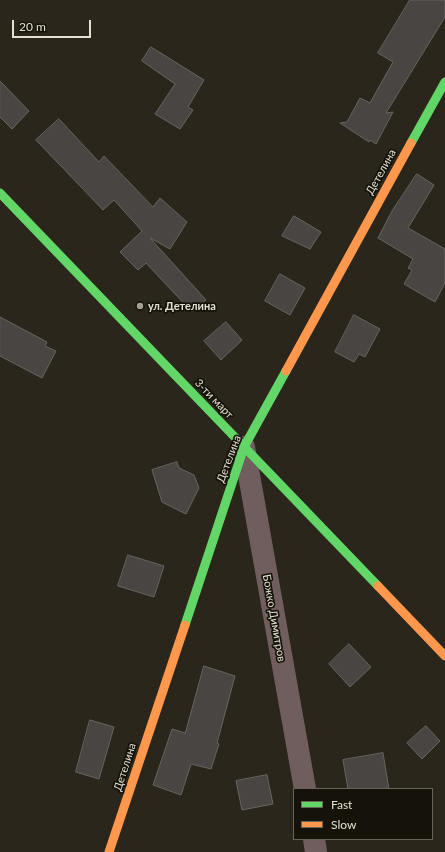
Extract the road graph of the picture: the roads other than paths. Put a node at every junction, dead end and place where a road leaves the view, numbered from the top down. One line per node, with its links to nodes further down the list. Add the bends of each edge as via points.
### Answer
1 (445, 82): 3 (street, Детелина)
2 (0, 193): 3 (street, 3-ти март)
3 (244, 447): 4 (street, 3-ти март); 5 (street, Божко Димитров); 7 (street, Детелина)
4 (445, 656)
5 (305, 788)
6 (314, 840): 8 (street)
7 (109, 852)
8 (316, 852)

